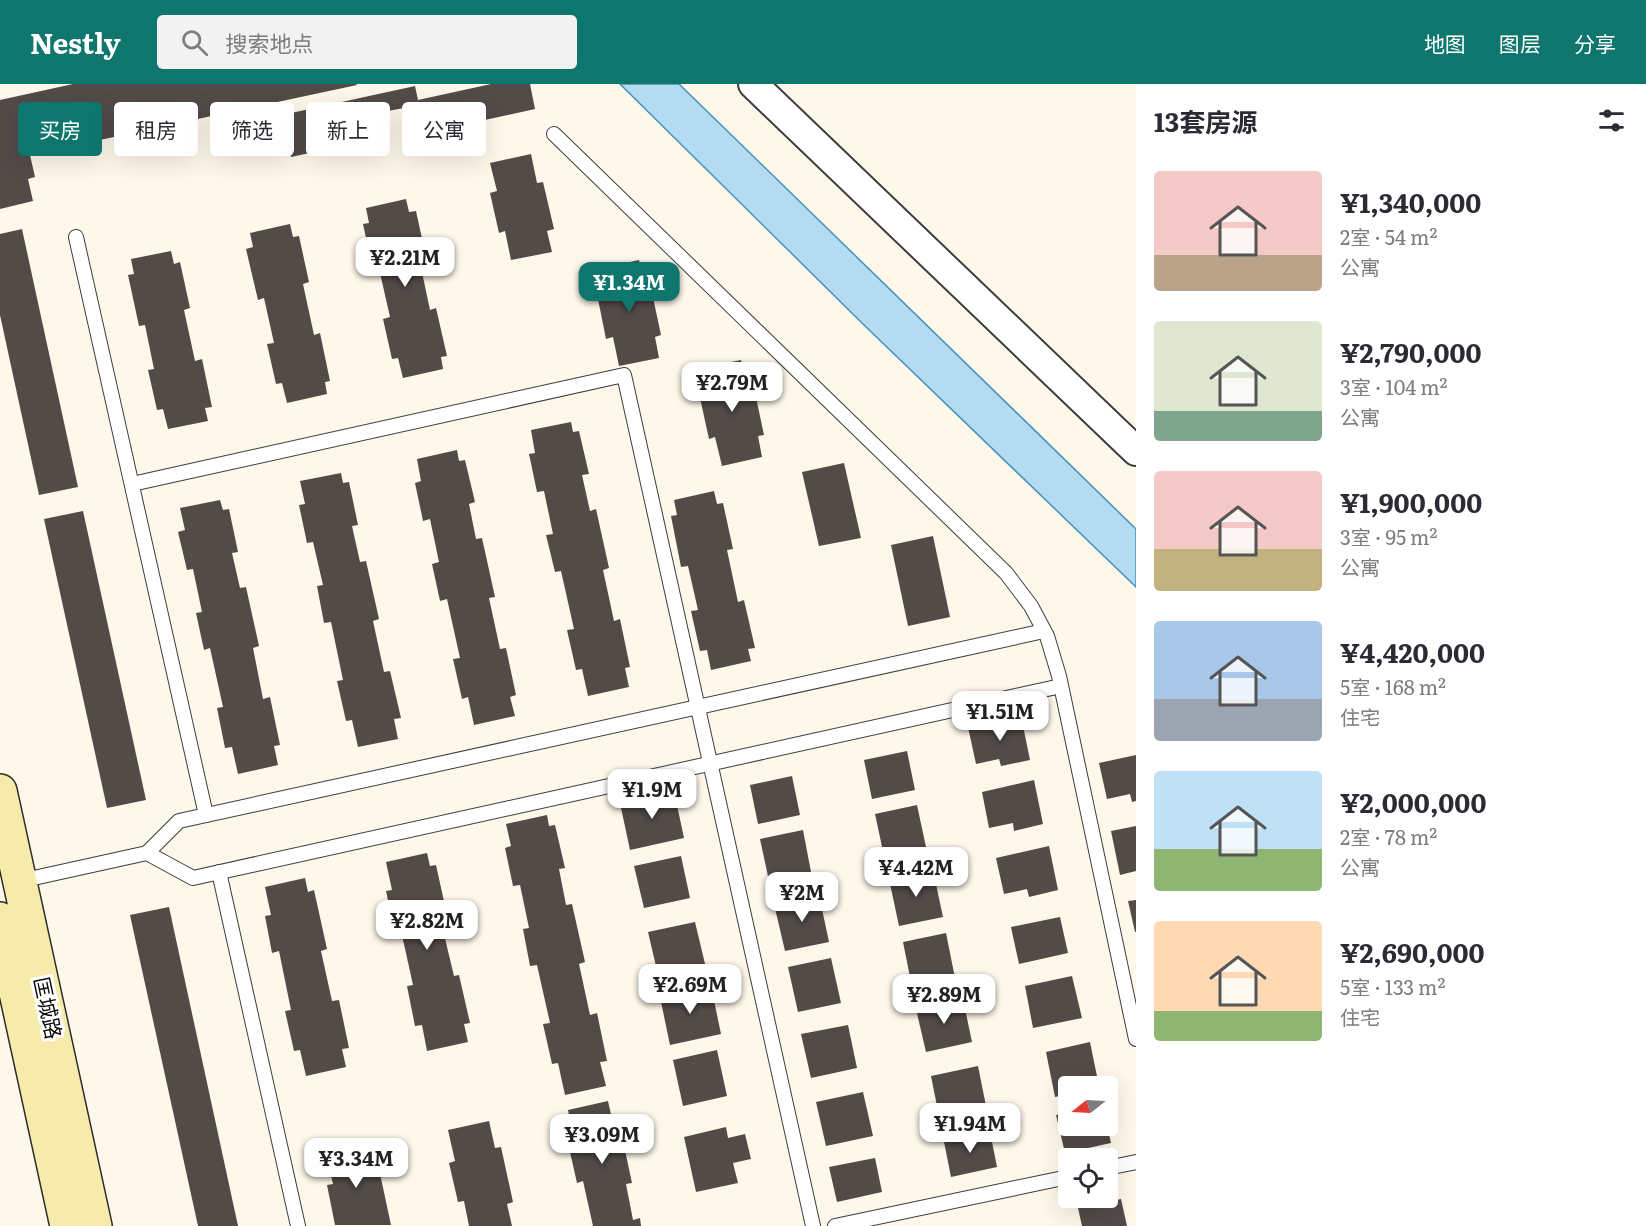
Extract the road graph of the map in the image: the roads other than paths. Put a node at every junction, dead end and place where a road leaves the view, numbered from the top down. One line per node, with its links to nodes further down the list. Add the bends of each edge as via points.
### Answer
1 (753, 84): 4 (street)
2 (554, 134): 6 (lane, via 1006,573)
3 (76, 237): 5 (lane)
4 (1136, 451)
5 (132, 484): 8 (lane, via 624,375); 11 (lane)
6 (1044, 631): 7 (lane); 8 (lane)
7 (1061, 686): 9 (lane); 16 (lane)
8 (698, 707): 9 (lane); 11 (lane)
9 (710, 764): 13 (lane); 23 (lane)
10 (0, 791): 14 (main road, 匡城路)
11 (206, 815): 12 (lane, via 180,821)
12 (147, 853): 13 (lane, via 194,878); 14 (lane)
13 (219, 872): 22 (lane)
14 (20, 881): 21 (main road, 匡城路)
15 (0, 919): 20 (main road, 匡城路)
16 (1136, 1039)
17 (1136, 1162): 18 (lane)
18 (1118, 1166)
19 (1058, 1179): 24 (lane)
20 (67, 1226)
21 (95, 1226)
22 (298, 1226)
23 (813, 1226)
24 (835, 1226)

